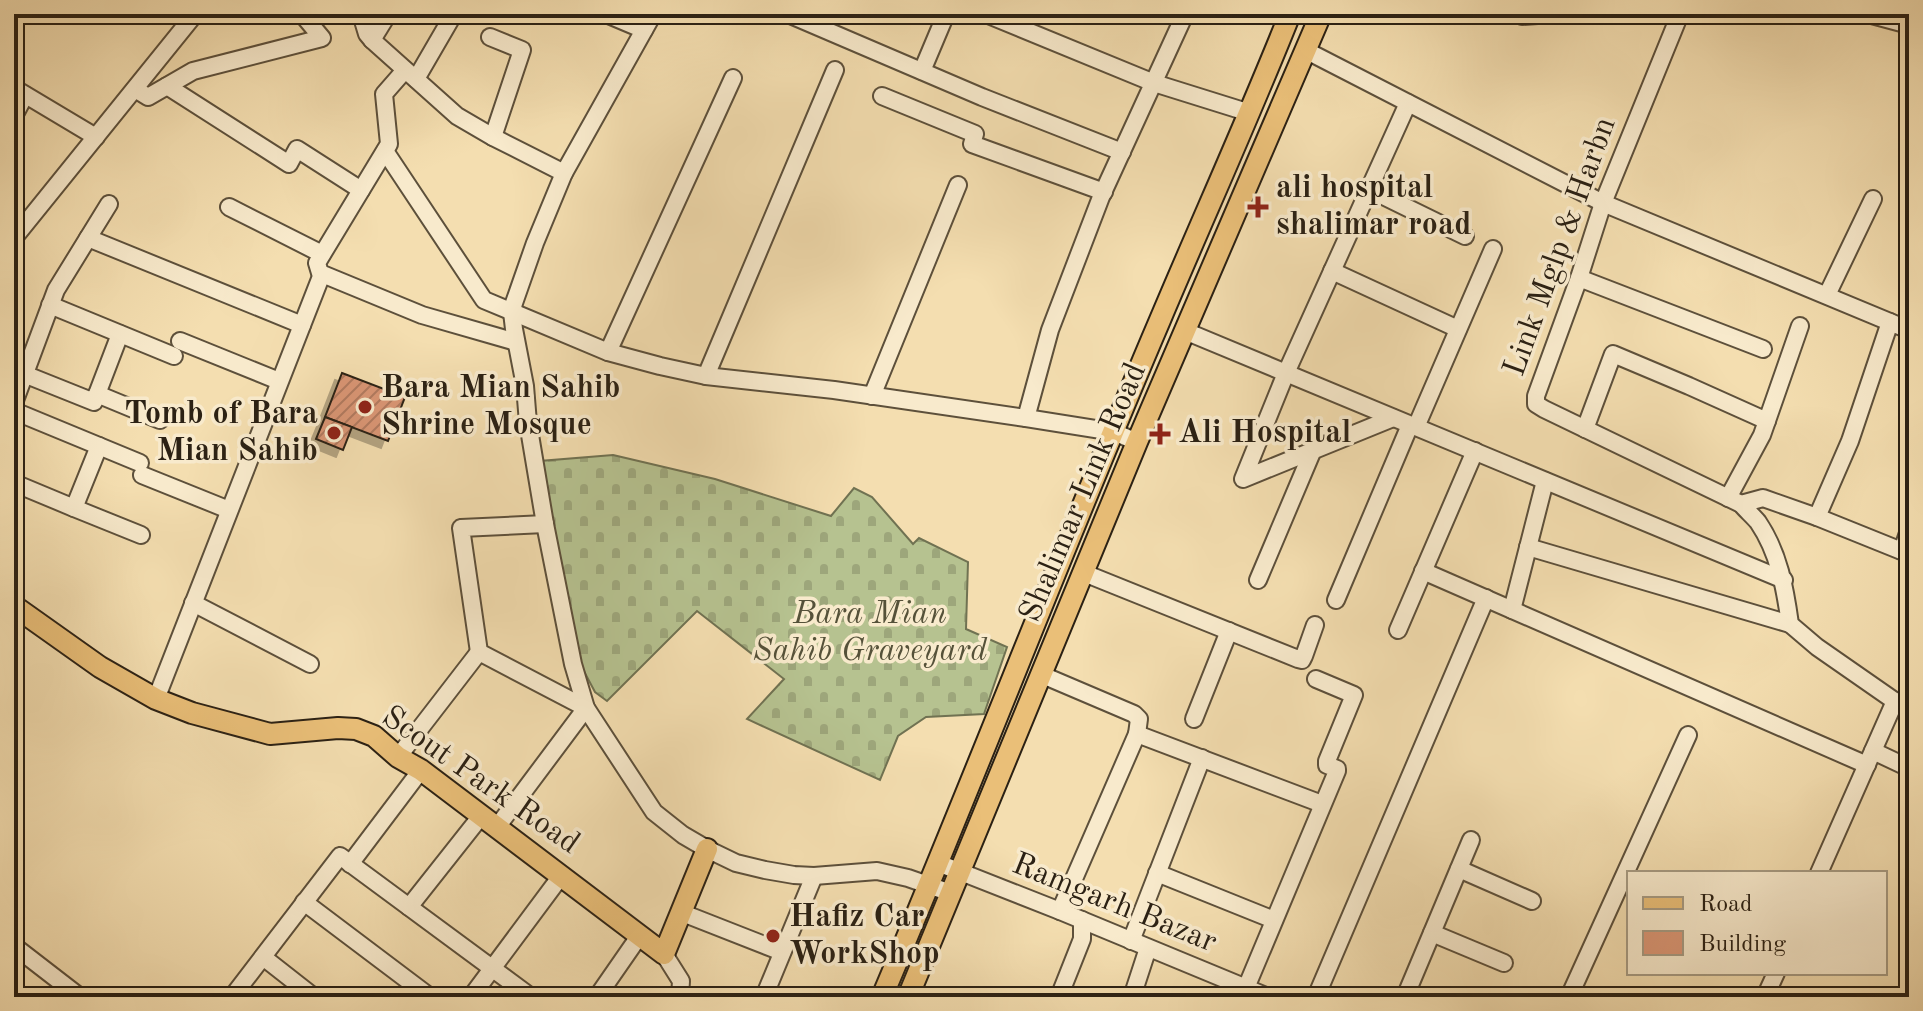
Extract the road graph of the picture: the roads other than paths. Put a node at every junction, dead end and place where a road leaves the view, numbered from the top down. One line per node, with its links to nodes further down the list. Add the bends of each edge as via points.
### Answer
1 (195, 14): 29 (street)
2 (302, 14): 28 (street, via 322,38 193,71)
3 (361, 14): 21 (street)
4 (388, 14): 21 (street)
5 (606, 14): 19 (street)
6 (653, 14): 19 (street)
7 (788, 14): 24 (street)
8 (946, 14): 24 (street)
9 (986, 14): 27 (street)
10 (1185, 14): 27 (street)
11 (1290, 14): 33 (main road, Shalimar Link Road)
12 (1321, 14): 22 (main road, Shalimar Link Road)
13 (1517, 14): 14 (street)
14 (1549, 14)
15 (1680, 14): 45 (street, Link Mglp & Harbn)
16 (1877, 15): 18 (street)
17 (452, 17): 25 (street)
18 (1909, 25)
19 (644, 30): 39 (street)
20 (490, 37): 36 (street, via 522,50)
21 (372, 40): 25 (street)
22 (1307, 51): 32 (street); 64 (main road, Shalimar Link Road)
23 (835, 70): 70 (street)
24 (922, 71): 38 (street)
25 (410, 75): 36 (street, via 457,116); 37 (street, via 384,94 389,144)
26 (733, 78): 67 (street)
27 (1154, 83): 33 (street); 38 (street)
28 (167, 86): 29 (street, via 148,97); 42 (street, via 289,164 297,149)
29 (135, 89): 35 (street)
30 (20, 91): 34 (street); 35 (street)
31 (882, 96): 43 (street, via 975,134 972,144)
32 (1408, 103): 41 (street); 45 (street)
33 (1250, 113): 82 (main road, Shalimar Link Road)
34 (14, 116)
35 (96, 137): 49 (street)
36 (493, 137): 39 (street)
37 (385, 151): 42 (street); 61 (street, via 484,300)
38 (1122, 152): 43 (street)
39 (564, 173): 61 (street, via 535,243)
40 (958, 185): 73 (street)
41 (1369, 189): 48 (street); 53 (street)
42 (361, 190): 52 (street)
43 (1104, 192): 76 (street, via 1050,330)
44 (1873, 199): 56 (street)
45 (1603, 203): 55 (street, Link Mglp & Harbn); 56 (street)
46 (109, 204): 50 (street)
47 (229, 207): 52 (street)
48 (1465, 236)
49 (14, 238)
50 (88, 238): 57 (street); 59 (street)
51 (1493, 249): 62 (street)
52 (322, 254): 54 (street, via 317,263)
53 (1332, 271): 62 (street); 68 (street)
54 (322, 274): 59 (street); 61 (street, via 422,315)
55 (1579, 278): 66 (street); 81 (street, Link Mglp & Harbn, via 1536,404)
56 (1827, 295): 58 (street)
57 (50, 305): 65 (street); 69 (street)
58 (1890, 322): 63 (street); 92 (street, via 1850,441)
59 (302, 325): 71 (street)
60 (1800, 326): 79 (street)
61 (514, 328): 67 (street); 93 (street)
62 (1458, 329): 80 (street)
63 (1909, 330)
64 (1185, 331): 68 (street); 83 (main road, Shalimar Link Road)
65 (120, 334): 71 (street); 72 (street)
66 (1763, 349)
67 (608, 352): 70 (street)
68 (1286, 373): 77 (street); 85 (street, via 1243,479)
69 (24, 374): 72 (street, via 94,402); 74 (street)
70 (706, 376): 73 (street)
71 (279, 381): 91 (street)
72 (97, 394): 78 (street)
73 (872, 396): 76 (street)
74 (14, 403)
75 (14, 411): 84 (street)
76 (1026, 418): 82 (street)
77 (1393, 418): 80 (street); 85 (street)
78 (160, 420)
79 (1767, 421): 81 (street, via 1613,354); 89 (street)
80 (1413, 426): 86 (street); 103 (street)
81 (1585, 429): 89 (street, Link Mglp & Harbn)
82 (1114, 432): 83 (street); 130 (main road, Shalimar Link Road)
83 (1137, 442): 99 (main road, Shalimar Link Road)
84 (99, 446): 90 (street); 91 (street)
85 (1313, 450): 100 (street)
86 (1475, 451): 87 (street); 98 (street)
87 (1545, 481): 96 (street); 101 (street)
88 (14, 483): 90 (street)
89 (1734, 501): 92 (street, via 1763,498); 101 (street, Link Mglp & Harbn, via 1758,522)
90 (74, 508): 95 (street)
91 (229, 510): 104 (street)
92 (1817, 517): 97 (street)
93 (545, 524): 111 (street, via 461,528); 117 (street)
94 (1909, 530): 97 (street)
95 (141, 535)
96 (1528, 547): 106 (street); 107 (street)
97 (1905, 552)
98 (1423, 571): 102 (street); 109 (street)
99 (1084, 573): 110 (street); 113 (main road, Shalimar Link Road)
100 (1258, 580)
101 (1784, 580): 107 (street, Link Mglp & Harbn)
102 (1486, 598): 106 (street); 174 (street)
103 (1336, 600)
104 (193, 603): 112 (street); 115 (street)
105 (14, 606): 115 (main road, Scout Park Road)
106 (1512, 610): 123 (street)
107 (1790, 624): 116 (street)
108 (1315, 625): 110 (street, via 1302,660)
109 (1398, 630)
110 (1229, 631): 118 (street)
111 (479, 652): 117 (street); 121 (street)
112 (310, 664)
113 (1040, 674): 119 (street, via 1138,716); 133 (main road, Shalimar Link Road)
114 (1316, 679): 126 (street, via 1354,695 1327,761 1337,769)
115 (156, 699): 121 (main road, Scout Park Road, via 270,734 356,729 374,736)
116 (1902, 706): 123 (street)
117 (586, 708): 127 (street); 129 (street, via 654,812)
118 (1194, 719)
119 (1137, 734): 122 (street); 143 (street)
120 (1688, 735): 176 (street)
121 (398, 757): 125 (main road, Scout Park Road)
122 (1202, 758): 126 (street); 135 (street)
123 (1870, 758): 124 (street); 134 (street)
124 (1909, 768)
125 (421, 770): 127 (main road, Scout Park Road); 131 (street)
126 (1322, 804): 146 (street)
127 (489, 821): 136 (main road, Scout Park Road); 142 (street)
128 (1471, 840): 132 (street)
129 (707, 849): 137 (street, via 736,863); 144 (main road)
130 (938, 863): 133 (street, Ramgarh Bazar); 138 (main road, Shalimar Link Road)
131 (350, 864): 141 (street, via 340,856); 142 (street)
132 (1459, 869): 140 (street); 147 (street)
133 (960, 871): 139 (main road, Shalimar Link Road); 143 (street, Ramgarh Bazar)
134 (1820, 871)
135 (1157, 873): 146 (street); 149 (street)
136 (561, 876): 148 (main road, Scout Park Road); 156 (street)
137 (814, 876): 138 (street, via 877,871); 152 (street)
138 (929, 885): 139 (street); 169 (main road, Shalimar Link Road)
139 (951, 893): 170 (main road, Shalimar Link Road)
140 (1532, 901)
141 (304, 902): 154 (street); 163 (street)
142 (409, 907): 156 (street)
143 (1060, 911): 145 (street, Ramgarh Bazar)
144 (680, 912): 152 (street); 153 (main road)
145 (1082, 920): 149 (street, Ramgarh Bazar); 171 (street, via 1082,939)
146 (1274, 920): 158 (street)
147 (1432, 933): 155 (street); 175 (street)
148 (640, 935): 153 (main road, Scout Park Road); 166 (street)
149 (1131, 941): 151 (street, Ramgarh Bazar)
150 (14, 947): 160 (street)
151 (1148, 948): 158 (street, Ramgarh Bazar); 172 (street)
152 (782, 952): 168 (street)
153 (664, 954): 167 (street, via 681,981)
154 (263, 957): 161 (street); 162 (street)
155 (1504, 963)
156 (492, 968): 164 (street); 165 (street)
157 (1775, 975): 177 (street)
158 (1246, 988): 173 (street, Ramgarh Bazar)
159 (1909, 988): 178 (street)
160 (80, 997)
161 (232, 997)
162 (314, 997)
163 (430, 997)
164 (471, 997)
165 (531, 997)
166 (597, 997)
167 (680, 997)
168 (764, 997)
169 (882, 997)
170 (908, 997)
171 (1059, 997)
172 (1132, 997)
173 (1268, 997)
174 (1316, 997)
175 (1405, 997)
176 (1569, 997)
177 (1765, 997)
178 (1905, 997)

